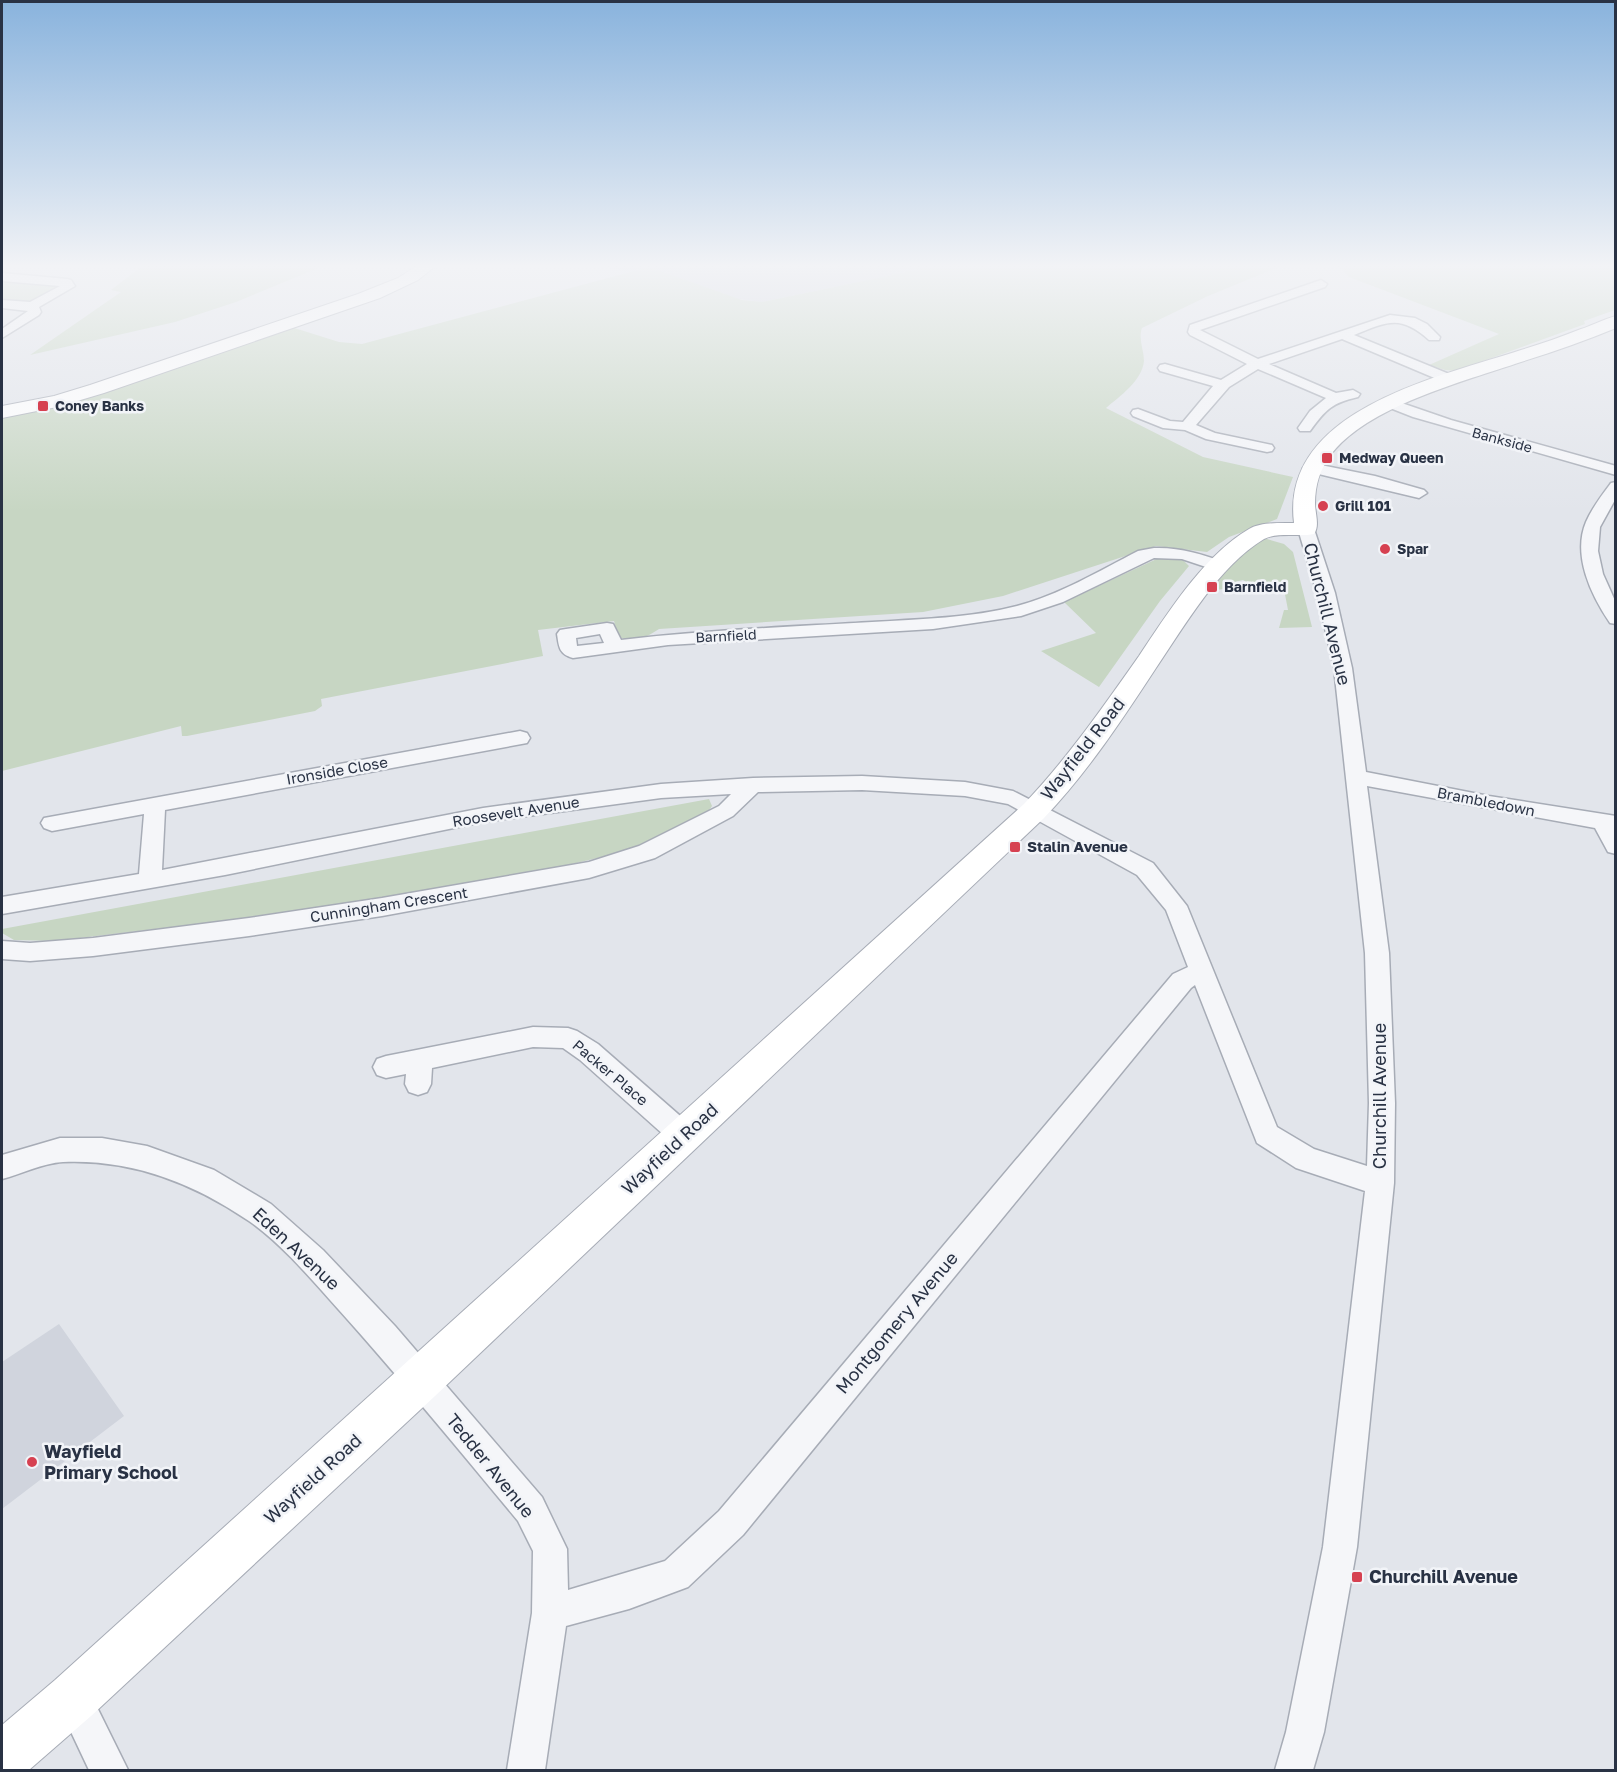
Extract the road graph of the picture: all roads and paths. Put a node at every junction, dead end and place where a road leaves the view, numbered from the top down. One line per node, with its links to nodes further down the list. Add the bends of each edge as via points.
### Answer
1 (221, 347): 13 (street, via 80,394)
2 (1222, 347): 6 (street)
3 (1309, 347): 6 (street)
4 (1371, 347): 8 (street)
5 (1551, 347): 8 (street)
6 (1258, 364): 9 (street); 11 (street)
7 (1165, 368): 9 (street)
8 (1449, 380): 12 (street)
9 (1223, 384): 15 (street)
10 (1353, 394): 11 (street)
11 (1335, 397): 16 (street)
12 (1390, 404): 18 (street, via 1338,434); 19 (street, Bankside, via 1468,431)
13 (2, 412)
14 (1138, 413): 15 (street, via 1168,425)
15 (1187, 426): 17 (street, via 1211,436)
16 (1305, 428)
17 (1267, 448)
18 (1311, 468): 21 (street); 22 (street, via 1302,504)
19 (1616, 471)
20 (1616, 486): 24 (street, via 1592,526 1589,555 1602,597)
21 (1419, 493)
22 (1306, 529): 23 (street, Wayfield Road, via 1258,533); 27 (street, Churchill Avenue, via 1343,668)
23 (1218, 566): 25 (street, Barnfield, via 1184,554 1157,552 1021,611 933,624); 30 (street, Wayfield Road, via 1186,605 1106,723)
24 (1616, 619)
25 (614, 646)
26 (520, 738): 29 (street, Ironside Close)
27 (1357, 777): 32 (street, Brambledown); 41 (street, Churchill Avenue, via 1377,953 1382,1102)
28 (753, 785): 30 (street, Roosevelt Avenue, via 862,783 965,789 1013,798); 34 (street, Roosevelt Avenue, via 661,791 483,815); 36 (street, Cunningham Crescent, via 726,811 696,827 646,852 589,870 249,927 93,947)
29 (155, 804): 31 (street, Ironside Close); 34 (street)
30 (1034, 811): 37 (street, via 1145,869 1176,906); 39 (street, Wayfield Road)
31 (52, 822)
32 (1610, 824): 33 (street)
33 (1616, 846)
34 (150, 878): 35 (street, Roosevelt Avenue)
35 (2, 906)
36 (2, 950)
37 (1202, 971): 41 (street, via 1267,1135 1306,1159); 43 (street, Montgomery Avenue, via 1182,981 731,1523 676,1575)
38 (386, 1067): 39 (street, Packer Place, via 419,1073 533,1037 568,1038)
39 (684, 1136): 42 (street, Wayfield Road)
40 (2, 1167): 42 (street, Eden Avenue, via 60,1150 102,1150 147,1158 204,1179 261,1213 313,1260)
41 (1380, 1184): 48 (street, Churchill Avenue, via 1340,1547 1305,1732)
42 (420, 1381): 43 (street, Tedder Avenue, via 530,1509 550,1549); 44 (street, Wayfield Road)
43 (550, 1613): 47 (street, Tedder Avenue)
44 (73, 1698): 45 (street, Wayfield Road); 46 (street)
45 (2, 1759)
46 (109, 1770)
47 (526, 1770)
48 (1294, 1770)

